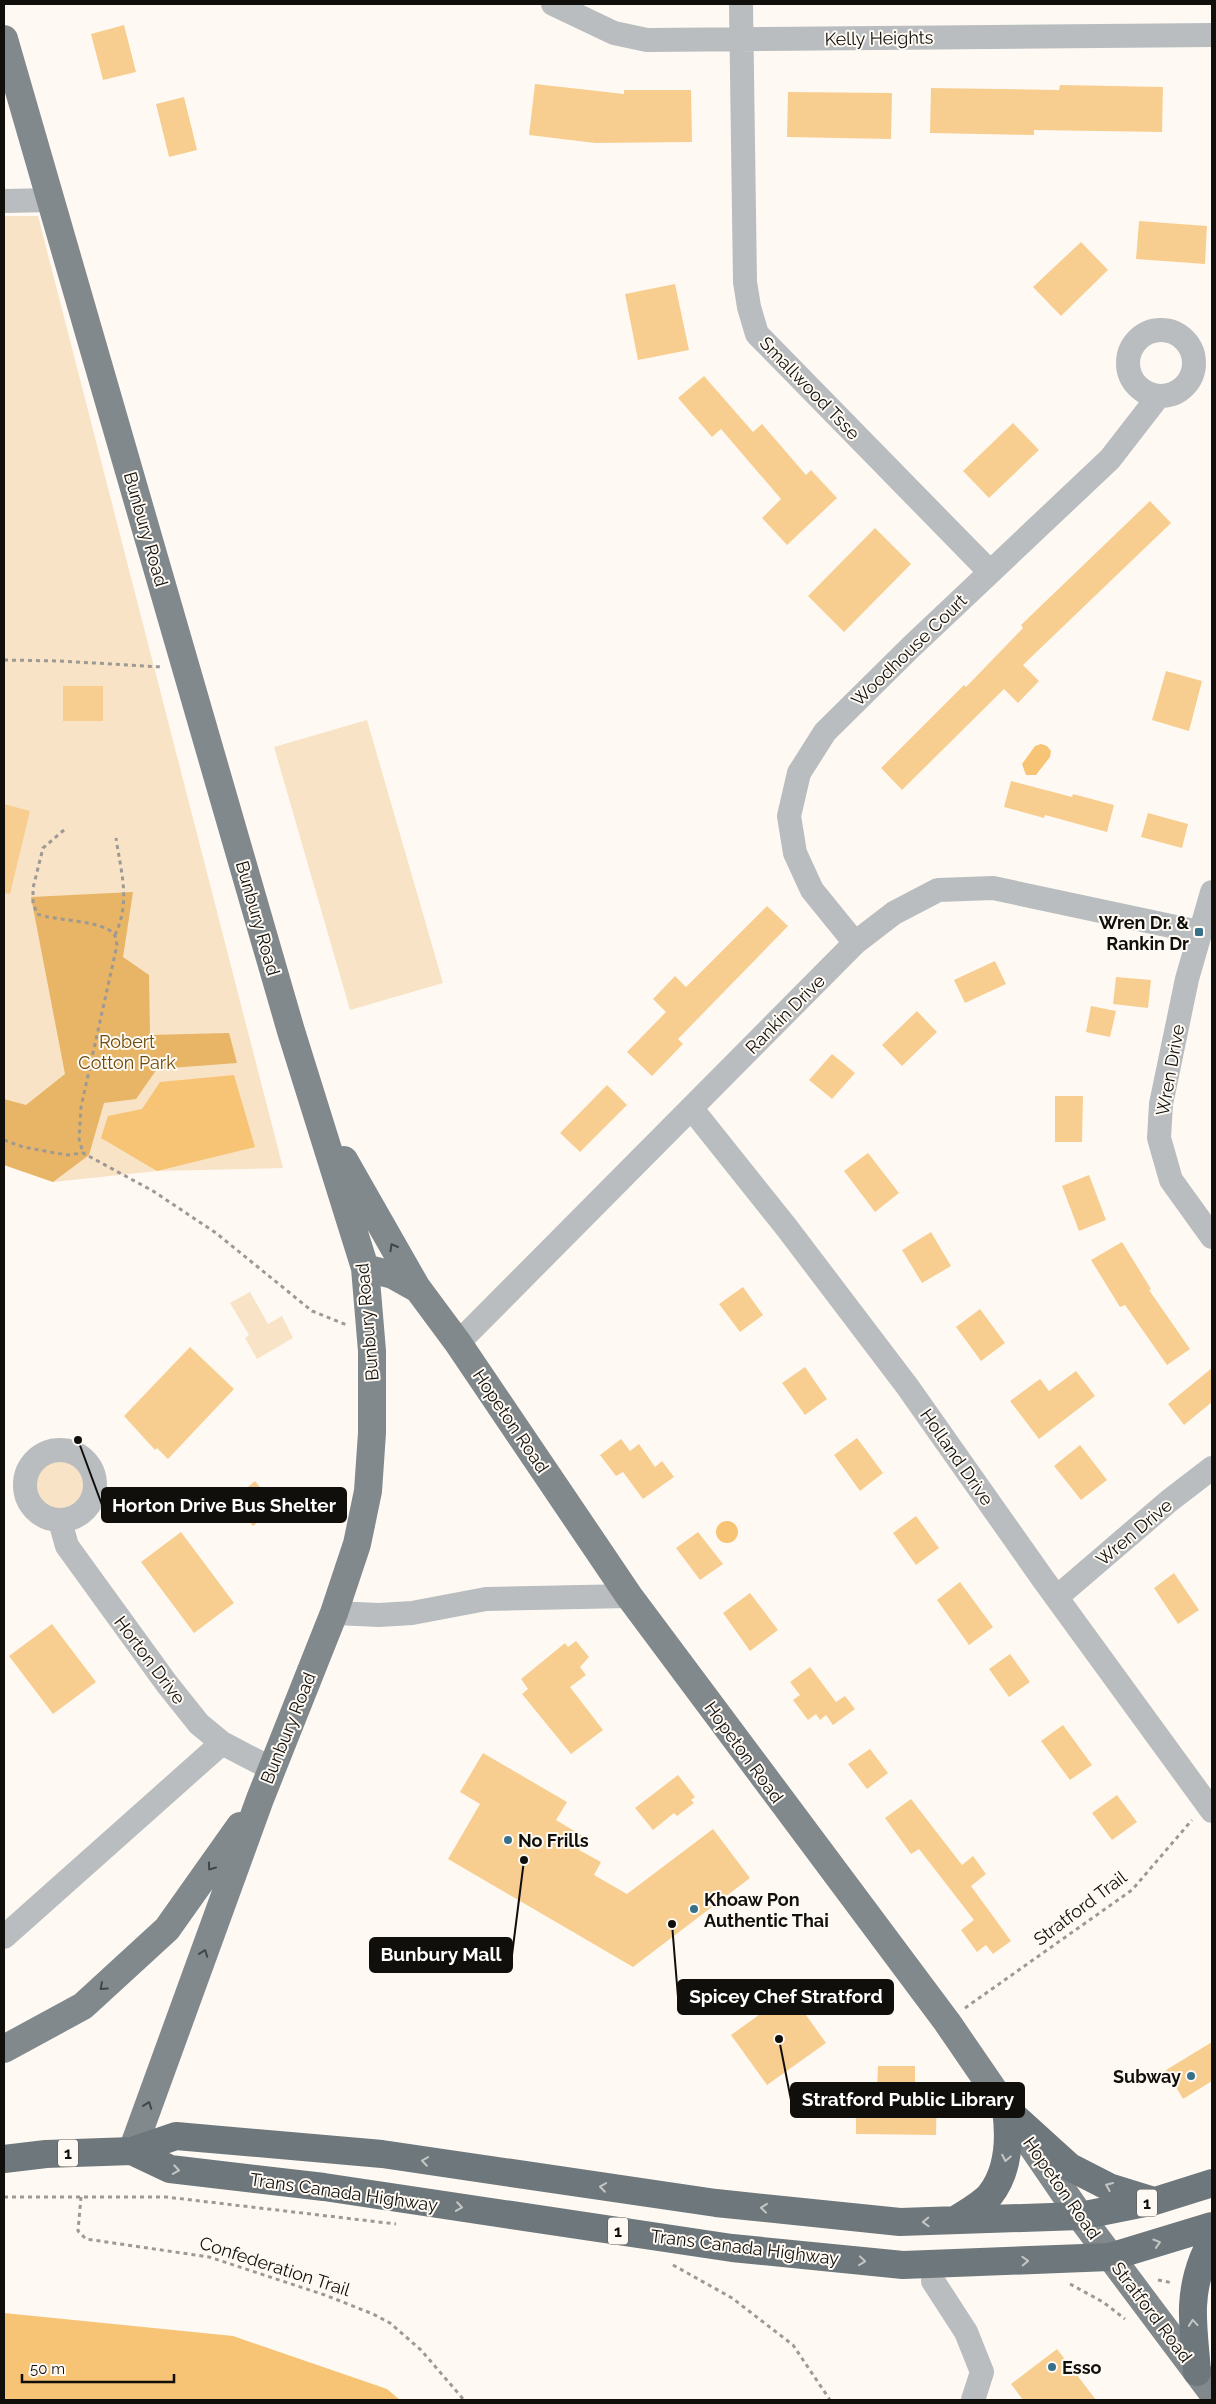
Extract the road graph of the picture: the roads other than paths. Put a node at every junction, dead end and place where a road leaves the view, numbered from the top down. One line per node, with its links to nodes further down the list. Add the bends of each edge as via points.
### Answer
1 (553, 4): 5 (street, Kelly Heights, via 614,34 647,40)
2 (741, 4): 5 (street, Smallwood Tsse)
3 (1212, 35): 5 (street, Kelly Heights)
4 (4, 38): 6 (main road, Bunbury Road)
5 (741, 39): 9 (street, Smallwood Tsse, via 745,282 757,334)
6 (51, 200): 7 (street); 13 (main road, Bunbury Road)
7 (4, 201)
8 (1158, 397): 9 (street, Woodhouse Court, via 1110,459)
9 (990, 572): 12 (street, Woodhouse Court, via 825,732 799,773 789,816 795,853 812,890)
10 (1212, 892): 11 (street, Wren Drive)
11 (1199, 932): 12 (street, Rankin Drive, via 993,888 938,890 894,913); 15 (street, Wren Drive, via 1161,1104 1159,1138 1171,1180)
12 (855, 943): 14 (street, Rankin Drive)
13 (314, 1104): 16 (main road, Bunbury Road); 17 (main road, one-way to 13)
14 (692, 1109): 18 (street, Rankin Drive); 22 (street, Holland Drive, via 907,1386)
15 (1212, 1237)
16 (365, 1268): 17 (main road, Hopeton Road, via 394,1275); 23 (main road, Bunbury Road, via 373,1396 368,1491 357,1544)
17 (418, 1290): 18 (main road, Hopeton Road)
18 (458, 1343): 21 (main road, Hopeton Road)
19 (1212, 1468): 22 (street, Wren Drive)
20 (60, 1521): 20 (street, via 38,1514 25,1494 24,1483 27,1471 42,1454 71,1445 92,1470 94,1493 82,1513); 24 (street, Horton Drive, via 66,1546 166,1684 199,1724)
21 (629, 1596): 23 (street, via 486,1599 379,1616); 30 (main road, Hopeton Road, via 947,2022)
22 (1057, 1597): 27 (street, Holland Drive)
23 (334, 1613): 25 (main road, Bunbury Road)
24 (222, 1743): 25 (street, Horton Drive); 28 (street)
25 (272, 1769): 26 (main road, Bunbury Road)
26 (260, 1799): 29 (main road, Bunbury Road, one-way to 29, via 167,1929 83,2006); 31 (main road, Bunbury Road, one-way to 26)
27 (1209, 1807)
28 (4, 1936)
29 (4, 2049)
30 (1006, 2109): 34 (highway, one-way to 30, via 1109,2187 1070,2167); 35 (main road, Hopeton Road); 36 (highway, one-way to 36, via 1010,2136 1004,2169 990,2195)
31 (132, 2151): 32 (highway, Trans Canada Highway / 1); 36 (highway, Trans Canada Highway / 1, one-way to 31, via 900,2222 716,2203 382,2154 176,2136); 39 (highway, Trans Canada Highway / 1, one-way to 39, via 170,2169 334,2189 732,2248 903,2265)
32 (4, 2159)
33 (1212, 2183): 34 (highway, Trans Canada Highway / 1)
34 (1155, 2201): 35 (highway, Trans Canada Highway / 1)
35 (1080, 2216): 36 (highway, Trans Canada Highway / 1); 39 (main road, Hopeton Road)
36 (955, 2220)
37 (1212, 2226): 39 (highway, Trans Canada Highway / 1, one-way to 37)
38 (1212, 2242): 42 (highway, one-way to 38, via 1193,2289)
39 (1110, 2257): 42 (main road, Stratford Road)
40 (933, 2281): 41 (street, via 966,2332)
41 (982, 2372): 43 (street); 44 (street)
42 (1205, 2382)
43 (973, 2400)
44 (990, 2400)

